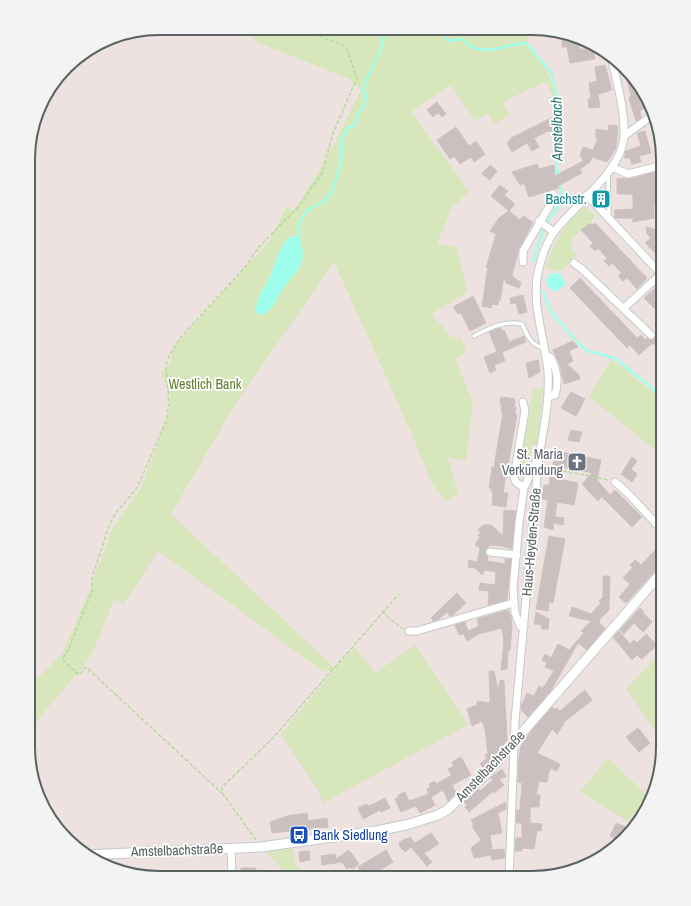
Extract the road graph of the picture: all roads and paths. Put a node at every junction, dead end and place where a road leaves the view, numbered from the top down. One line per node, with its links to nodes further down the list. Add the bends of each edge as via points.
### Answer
1 (317, 35): 37 (path, via 343,45 348,50 357,78 333,133 322,173 299,206 258,248 247,265 168,356 167,419 137,488 115,514 109,526 92,578 92,591 70,648 62,659 79,675 86,667)
2 (613, 66): 4 (street, Haus-Heyden-Straße)
3 (649, 118): 4 (street)
4 (624, 136): 6 (street, Haus-Heyden-Straße)
5 (656, 168): 6 (street, via 628,174)
6 (610, 169): 9 (street, Haus-Heyden-Straße); 10 (lane)
7 (569, 193): 8 (path)
8 (557, 195): 11 (street, Haus-Heyden-Straße, via 553,200)
9 (587, 195): 10 (street); 11 (street, Haus-Heyden-Straße)
10 (609, 218): 14 (street)
11 (546, 227): 12 (street, Haus-Heyden-Straße, via 523,251); 19 (street, Haus-Heyden-Straße, via 537,281)
12 (523, 262)
13 (574, 263): 16 (street)
14 (656, 269)
15 (656, 280): 16 (street)
16 (624, 308): 17 (street)
17 (651, 335)
18 (474, 336): 19 (lane, via 493,326 512,322 522,324 531,343)
19 (545, 352): 21 (street, Haus-Heyden-Straße, via 554,362 557,388 555,395 548,397 546,426)
20 (523, 402): 24 (street, Haus-Heyden-Straße, via 524,411 514,477)
21 (539, 457): 22 (street, Haus-Heyden-Straße); 24 (street, Haus-Heyden-Straße)
22 (538, 465): 23 (path); 32 (street, Haus-Heyden-Straße)
23 (615, 482): 25 (street, via 631,494 640,508)
24 (524, 488): 27 (street, Haus-Heyden-Straße)
25 (656, 524)
26 (490, 552): 27 (street, Haus-Heyden-Straße)
27 (517, 555): 30 (street, Haus-Heyden-Straße)
28 (656, 579): 35 (street, Amstelbachstraße)
29 (398, 594): 31 (path)
30 (513, 603): 32 (street, Haus-Heyden-Straße, via 520,626); 33 (street, Haus-Heyden-Straße, via 417,631)
31 (382, 612): 33 (path, via 402,629); 37 (path, via 272,739 222,787)
32 (524, 628): 34 (street, Haus-Heyden-Straße)
33 (409, 631)
34 (515, 721): 35 (street, via 520,727); 36 (street, Haus-Heyden-Straße)
35 (528, 727): 36 (street, Amstelbachstraße)
36 (514, 743): 38 (street, Amstelbachstraße, via 468,791 438,815 376,831); 42 (street, Haus-Heyden-Straße)
37 (223, 794): 38 (path)
38 (261, 847): 39 (street, Amstelbachstraße)
39 (231, 848): 40 (street, Amstelbachstraße); 41 (street)
40 (98, 854)
41 (232, 871)
42 (509, 871)

